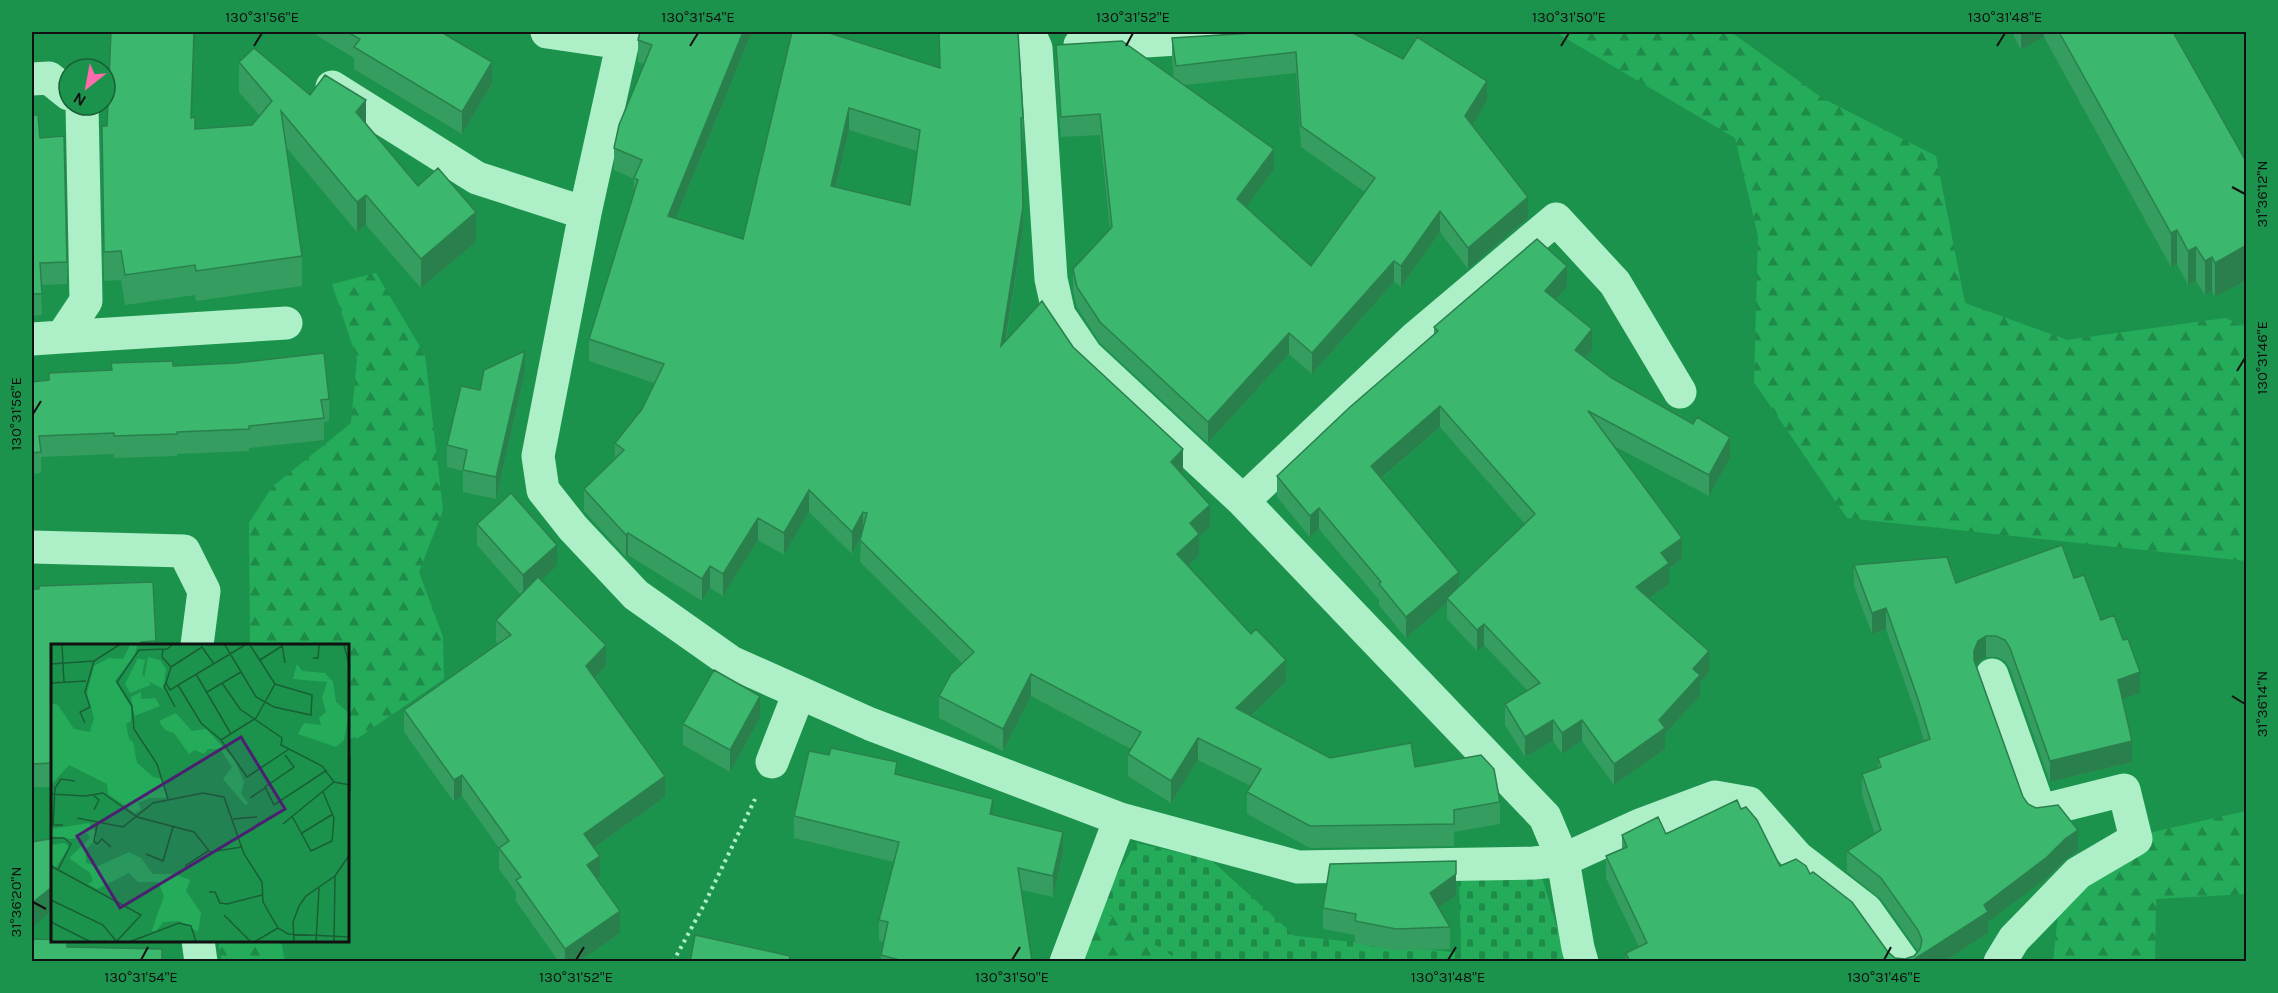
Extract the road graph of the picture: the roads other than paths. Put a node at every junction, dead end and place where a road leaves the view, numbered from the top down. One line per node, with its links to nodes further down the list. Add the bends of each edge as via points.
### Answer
1 (547, 32): 3 (street)
2 (1294, 32): 4 (street)
3 (623, 37): 9 (street)
4 (1033, 40): 13 (street, via 1051,279 1059,315 1086,355)
5 (32, 79): 6 (street, via 49,78)
6 (57, 84)
7 (332, 87): 9 (street, via 477,178)
8 (82, 117): 11 (street, via 86,301)
9 (585, 213): 17 (street, via 538,456 543,490 636,595 731,662)
10 (286, 323): 11 (street)
11 (47, 338)
12 (1680, 392): 13 (street, via 1615,283 1556,219 1416,337)
13 (1244, 501): 20 (street, via 1545,817)
14 (32, 547): 15 (street, via 184,551 204,591)
15 (197, 644)
16 (1992, 675): 26 (street, via 2040,811 2124,790 2136,839 2078,873 2014,939)
17 (799, 693): 18 (street); 19 (street)
18 (772, 762)
19 (1120, 819): 20 (street, via 1298,867); 23 (street)
20 (1563, 860): 24 (street); 25 (street, via 1715,797 1749,803 1797,857 1866,910)
21 (198, 942): 22 (street)
22 (201, 962)
23 (1066, 962)
24 (1582, 962)
25 (1903, 962)
26 (2000, 962)

